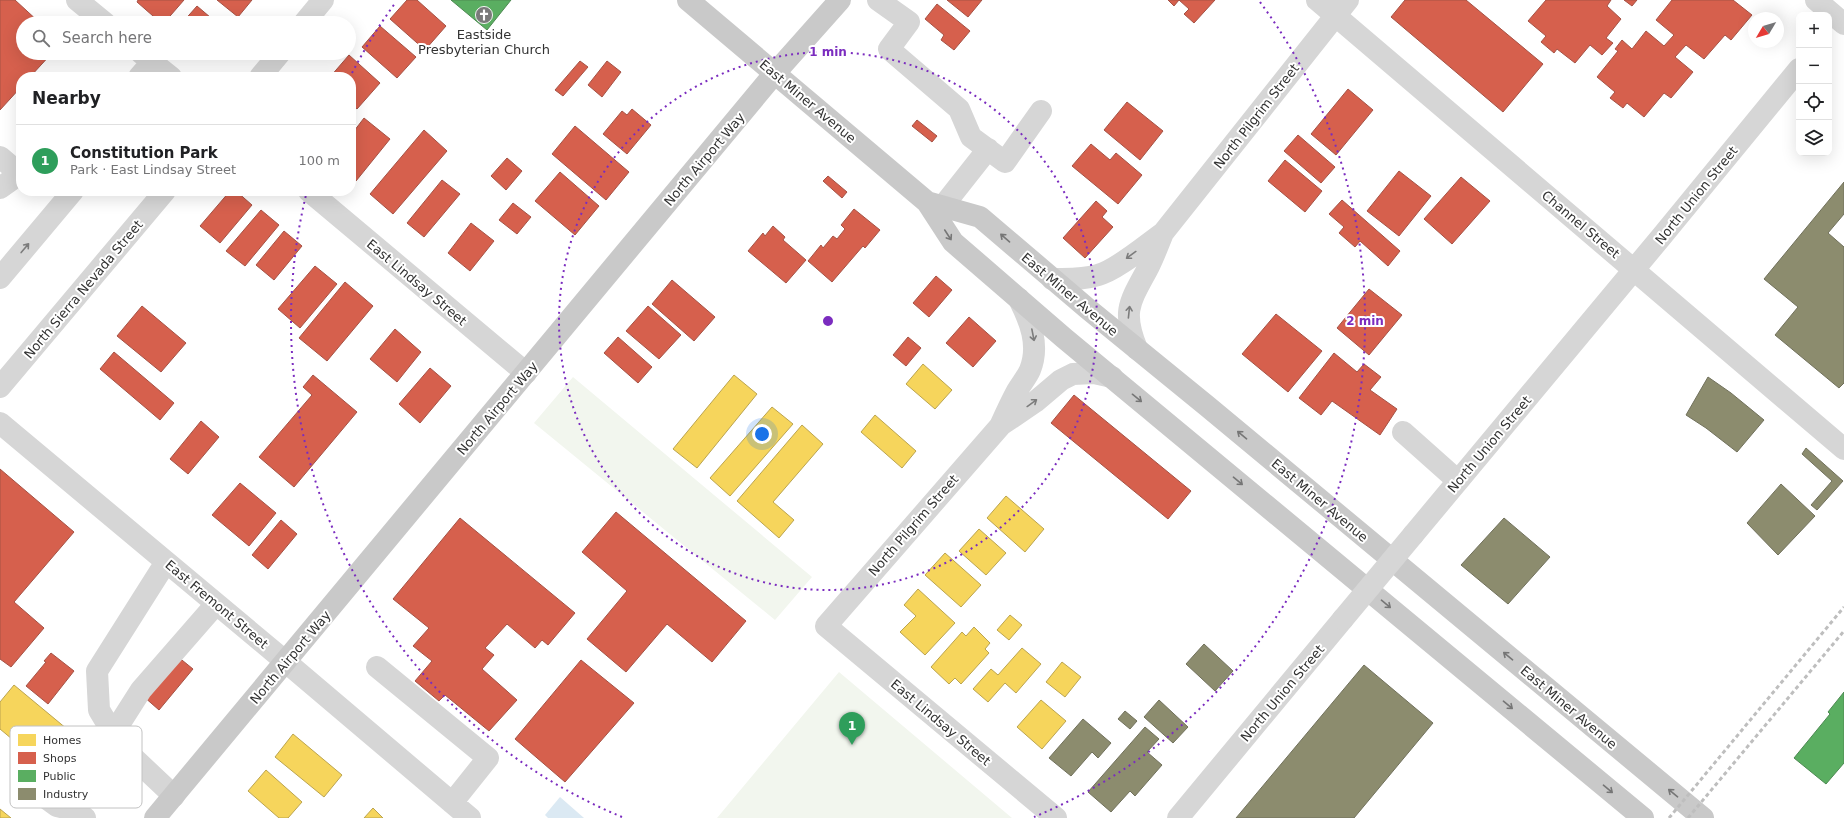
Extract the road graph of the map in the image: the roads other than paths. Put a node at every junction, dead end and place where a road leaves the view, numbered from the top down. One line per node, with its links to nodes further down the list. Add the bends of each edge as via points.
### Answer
1 (77, 0): 9 (street)
2 (323, 0): 10 (street)
3 (688, 0): 16 (main road, East Miner Avenue)
4 (840, 0): 16 (main road, North Airport Way)
5 (878, 0): 19 (street, via 909,22 888,49 959,109 971,137)
6 (1317, 0): 8 (street, Channel Street)
7 (1816, 0): 11 (street)
8 (1342, 8): 28 (street, North Pilgrim Street); 29 (street, Channel Street)
9 (96, 16)
10 (310, 16)
11 (1839, 23)
12 (274, 60): 15 (street)
13 (144, 64): 14 (street)
14 (160, 72)
15 (264, 72)
16 (775, 73): 27 (main road, East Miner Avenue); 34 (main road, North Airport Way)
17 (1796, 73): 29 (street, North Union Street)
18 (1041, 111): 19 (street, via 1005,162)
19 (988, 150): 27 (street)
20 (0, 157): 21 (street)
21 (16, 169)
22 (16, 177): 23 (street)
23 (0, 188)
24 (69, 196): 30 (street, one-way to 24)
25 (161, 196): 36 (street, North Sierra Nevada Street)
26 (315, 196): 34 (street, East Lindsay Street)
27 (935, 204): 31 (main road, East Miner Avenue, one-way to 27, via 980,217); 32 (main road, East Miner Avenue, one-way to 32, via 953,242)
28 (1164, 233): 31 (street, North Pilgrim Street, one-way to 31, via 1100,275 1077,280); 33 (street, North Pilgrim Street, one-way to 28, via 1129,330 1128,311 1133,293 1148,269)
29 (1635, 270): 40 (street, Channel Street); 41 (street, North Union Street)
30 (0, 278)
31 (1052, 279): 33 (main road, East Miner Avenue)
32 (1019, 299): 35 (main road, East Miner Avenue); 38 (street, North Pilgrim Street, one-way to 38, via 1030,320 1034,356 1030,371)
33 (1137, 349): 59 (main road, East Miner Avenue, one-way to 33)
34 (526, 373): 45 (main road, North Airport Way)
35 (1112, 377): 38 (street, North Pilgrim Street, one-way to 35, via 1073,374 1094,373); 58 (main road, East Miner Avenue, one-way to 58)
36 (0, 387)
37 (0, 423): 42 (street, East Fremont Street)
38 (1000, 425): 44 (street, North Pilgrim Street)
39 (1403, 432): 41 (street)
40 (1844, 449)
41 (1458, 481): 57 (street, North Union Street, bridge)
42 (166, 562): 43 (street, East Fremont Street); 47 (street, via 97,672 99,710)
43 (216, 604): 45 (street, East Fremont Street); 48 (street, via 141,690)
44 (826, 626): 56 (street, East Lindsay Street)
45 (286, 662): 50 (main road, North Airport Way); 51 (street, East Fremont Street)
46 (378, 667): 51 (street, via 488,758)
47 (108, 726)
48 (118, 726)
49 (142, 766): 50 (street)
50 (174, 796): 54 (main road, North Airport Way)
51 (452, 803): 55 (street, East Fremont Street)
52 (64, 808): 53 (street, via 77,812)
53 (85, 818)
54 (155, 818)
55 (470, 818)
56 (1056, 818)
57 (1178, 818)
58 (1643, 818)
59 (1703, 818)

